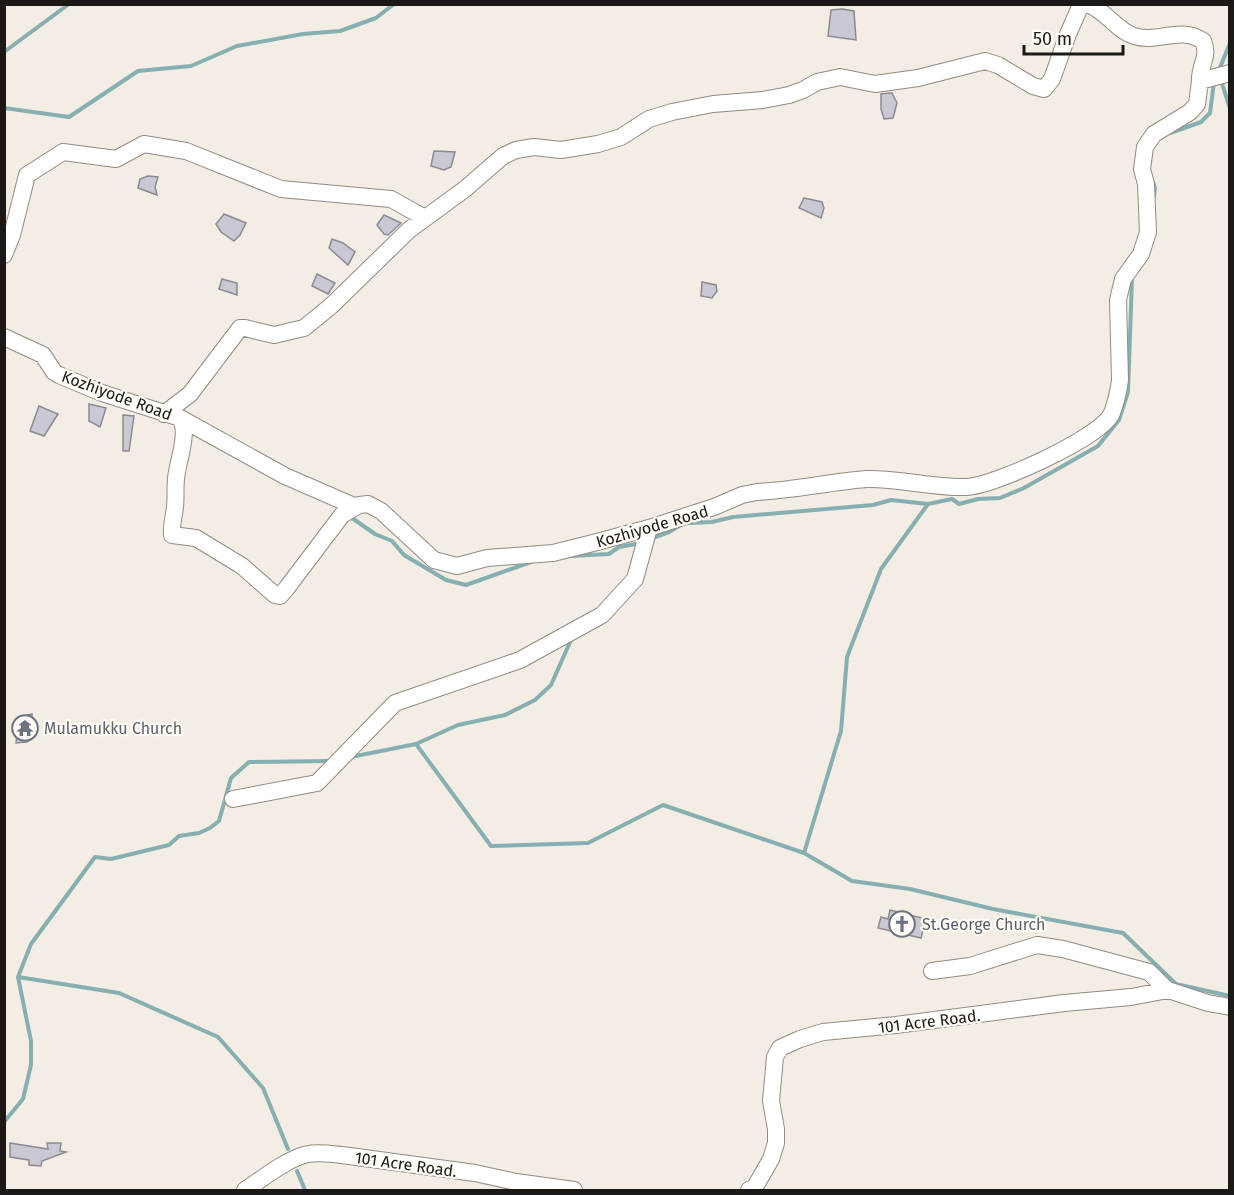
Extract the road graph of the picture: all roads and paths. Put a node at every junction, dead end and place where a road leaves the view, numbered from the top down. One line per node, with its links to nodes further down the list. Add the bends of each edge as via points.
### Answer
1 (1087, 4): 2 (street, via 1133,36 1186,34 1203,41 1207,52 1201,69); 3 (street, via 1080,7 1052,79 1044,88 985,61 875,84 840,77 789,95 680,110 652,117 621,137 598,144 510,152)
2 (1217, 76): 8 (street, Kozhiyode Road, via 1190,112 1154,134 1145,147 1142,169 1148,232 1141,254 1123,279 1118,300 1119,392 1104,423 1079,441 991,482 968,487 885,479 758,492)
3 (425, 218): 4 (street, via 391,199 281,189 186,151 144,144 116,159 63,152 27,175); 6 (street, via 304,328 274,335 240,328)
4 (4, 255)
5 (4, 337): 6 (street, Kozhiyode Road, via 43,355 58,375)
6 (172, 416): 7 (street, via 285,476); 7 (street, Kozhiyode Road, via 183,422 183,440 175,480 172,535 196,538 242,566 275,595 280,596 328,531)
7 (354, 506): 8 (street, Kozhiyode Road, via 368,504 381,511 434,560 457,566 487,558 553,553)
8 (649, 528): 9 (street, via 635,579 602,615 520,660 395,703 317,783)
9 (233, 799)
10 (932, 970): 11 (street, via 970,966 1037,945 1149,972)
11 (1165, 988): 12 (street); 15 (street, 101 Acre Road., via 1131,998 823,1032 780,1048 775,1057 771,1101 776,1143 771,1159)
12 (1230, 1007)
13 (245, 1191): 14 (street, 101 Acre Road., via 292,1160 315,1154 475,1173)
14 (574, 1191)
15 (749, 1191)

